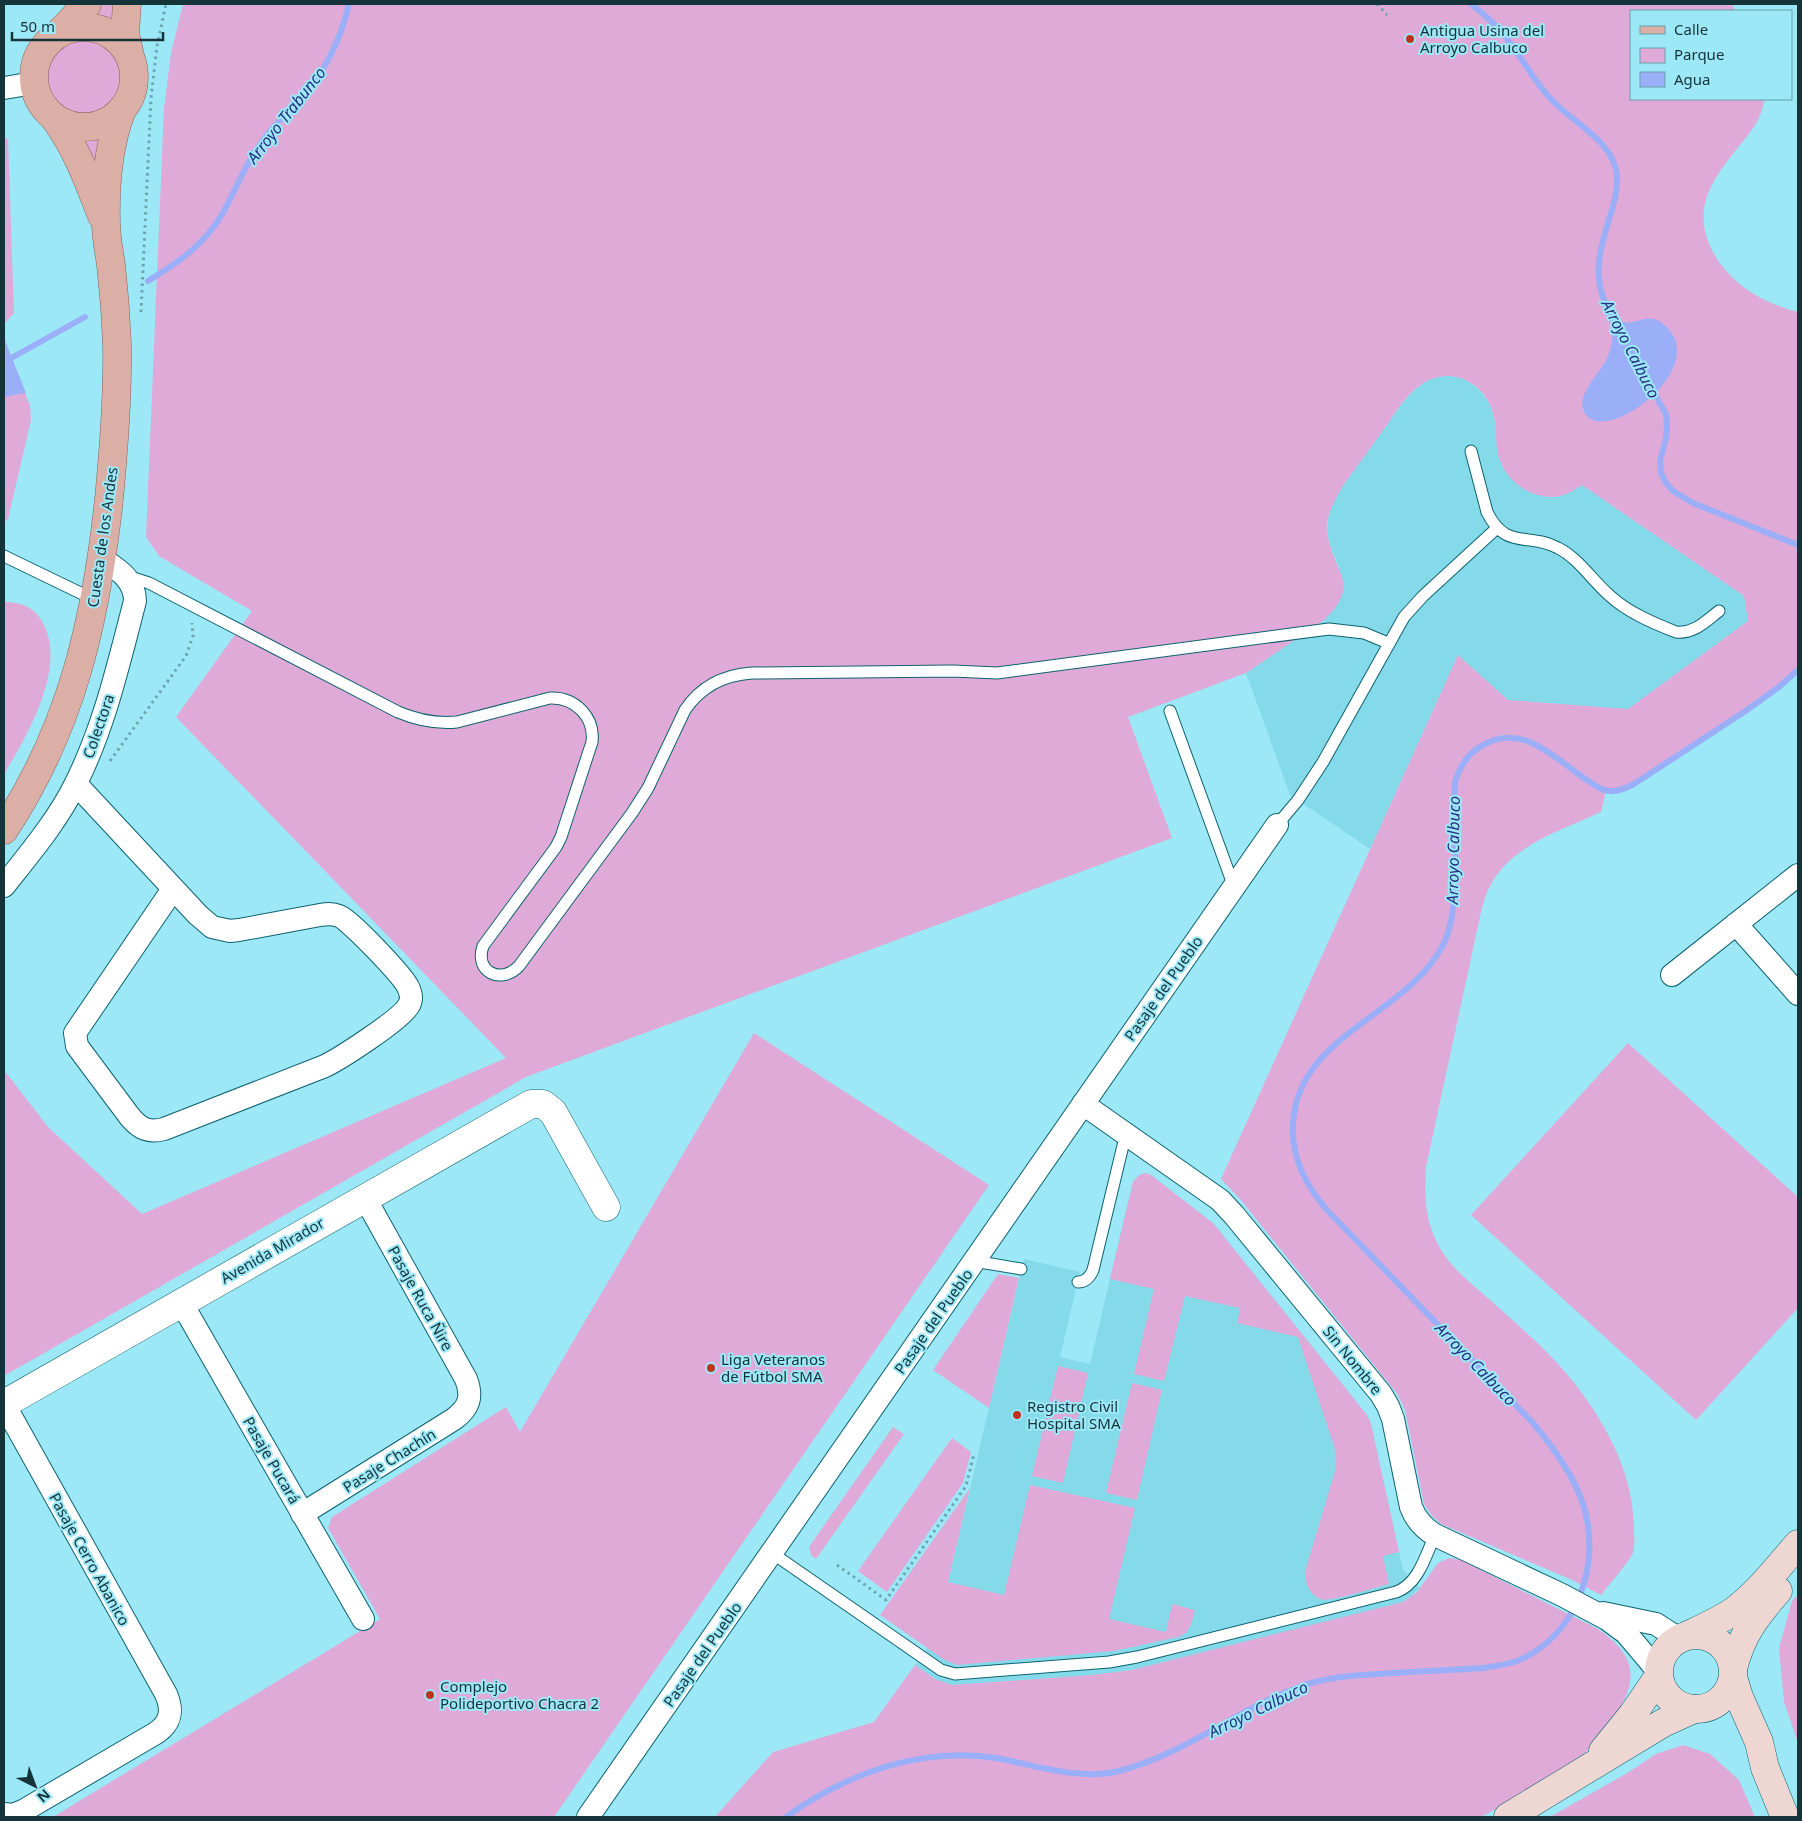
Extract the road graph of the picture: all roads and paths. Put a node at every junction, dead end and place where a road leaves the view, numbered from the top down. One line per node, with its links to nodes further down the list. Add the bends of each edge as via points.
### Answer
1 (87, 4): 5 (main road)
2 (128, 4): 6 (main road, via 125,33)
3 (1377, 4): 4 (path)
4 (1387, 15)
5 (58, 34): 6 (main road, via 72,28 100,29 124,46); 7 (main road, via 39,54)
6 (131, 58): 9 (main road, via 134,86)
7 (34, 82): 8 (street); 10 (main road, via 45,109)
8 (4, 88)
9 (121, 112): 10 (main road, via 96,126 82,128); 11 (main road, Cuesta de los Andes, via 110,154)
10 (56, 119): 11 (main road, Cuesta de los Andes, via 78,156)
11 (106, 225): 15 (main road, Cuesta de los Andes, via 115,307 116,381 111,474)
12 (1470, 451): 13 (lane, via 1487,512)
13 (1497, 528): 18 (lane, via 1511,537 1558,548 1616,602 1676,632 1691,631); 19 (lane, via 1413,606)
14 (4, 556): 17 (lane)
15 (101, 558): 16 (street); 17 (main road, Cuesta de los Andes)
16 (126, 576): 19 (lane, via 149,583 392,709 421,720 457,722 550,698 566,700 580,708 590,721 592,742 561,837 483,946 484,966 498,976 510,974 519,966 632,813 648,788 692,699 727,676 953,671 997,674 1329,629 1364,633); 21 (street, Colectora, via 135,600 104,711)
17 (95, 600): 23 (main road, Cuesta de los Andes, via 61,722 23,801)
18 (1719, 611)
19 (1388, 643): 22 (lane, via 1324,762)
20 (1170, 710): 26 (lane)
21 (76, 784): 25 (street, Colectora, via 50,826); 27 (street)
22 (1277, 825): 26 (street, Pasaje del Pueblo)
23 (4, 830)
24 (1798, 875): 28 (street)
25 (4, 886)
26 (1234, 886): 31 (street, Pasaje del Pueblo)
27 (173, 889): 27 (street, via 74,1033 77,1046 140,1128 164,1129 325,1066 342,1057 409,1006 411,993 405,982 354,927 339,916 320,915 239,930 221,930 204,922)
28 (1736, 924): 29 (street); 30 (street)
29 (1672, 975)
30 (1798, 994)
31 (1083, 1104): 32 (street, Sin Nombre); 35 (street, Pasaje del Pueblo)
32 (1126, 1133): 37 (lane, via 1093,1270 1085,1281); 43 (street, Sin Nombre, via 1224,1204 1385,1399 1393,1419 1414,1514 1423,1527)
33 (365, 1198): 34 (street, Avenida Mirador, via 524,1106 537,1103 543,1104 556,1118); 38 (street, Avenida Mirador); 39 (street, Pasaje Ruca Ñire, via 466,1379)
34 (606, 1207)
35 (974, 1261): 36 (lane); 45 (street, Pasaje del Pueblo)
36 (1021, 1269)
37 (1078, 1282)
38 (181, 1302): 40 (street, Avenida Mirador); 42 (street, Pasaje Pucará)
39 (470, 1400): 42 (street, Pasaje Chachín, via 467,1408 454,1419)
40 (4, 1404): 56 (street, Pasaje Cerro Abanico, via 166,1694 170,1717 156,1733 23,1811)
41 (974, 1454): 46 (path, via 966,1486 886,1600)
42 (302, 1514): 49 (street, Pasaje Pucará)
43 (1436, 1535): 45 (lane, via 1413,1581 1396,1592 1136,1657 959,1674 941,1670); 48 (street, Sin Nombre)
44 (1798, 1544): 50 (main road, via 1744,1603)
45 (772, 1553): 57 (street, Pasaje del Pueblo)
46 (837, 1565)
47 (1798, 1567): 51 (main road, via 1747,1630 1740,1643)
48 (1593, 1611): 50 (street, Sin Nombre, via 1656,1624); 52 (street, Sin Nombre, via 1626,1633)
49 (363, 1618)
50 (1683, 1637): 51 (main road, via 1702,1635 1717,1641 1728,1653); 52 (main road, via 1666,1649)
51 (1733, 1673): 53 (main road, via 1730,1686 1720,1700 1706,1708); 54 (main road)
52 (1659, 1674): 53 (main road, via 1664,1692 1670,1698 1677,1704); 55 (main road, via 1623,1727)
53 (1696, 1709): 54 (main road, via 1719,1716 1731,1724); 55 (main road, via 1663,1723)
54 (1765, 1768): 59 (main road)
55 (1570, 1779): 58 (main road)
56 (4, 1814)
57 (588, 1817)
58 (1508, 1817)
59 (1785, 1817)

